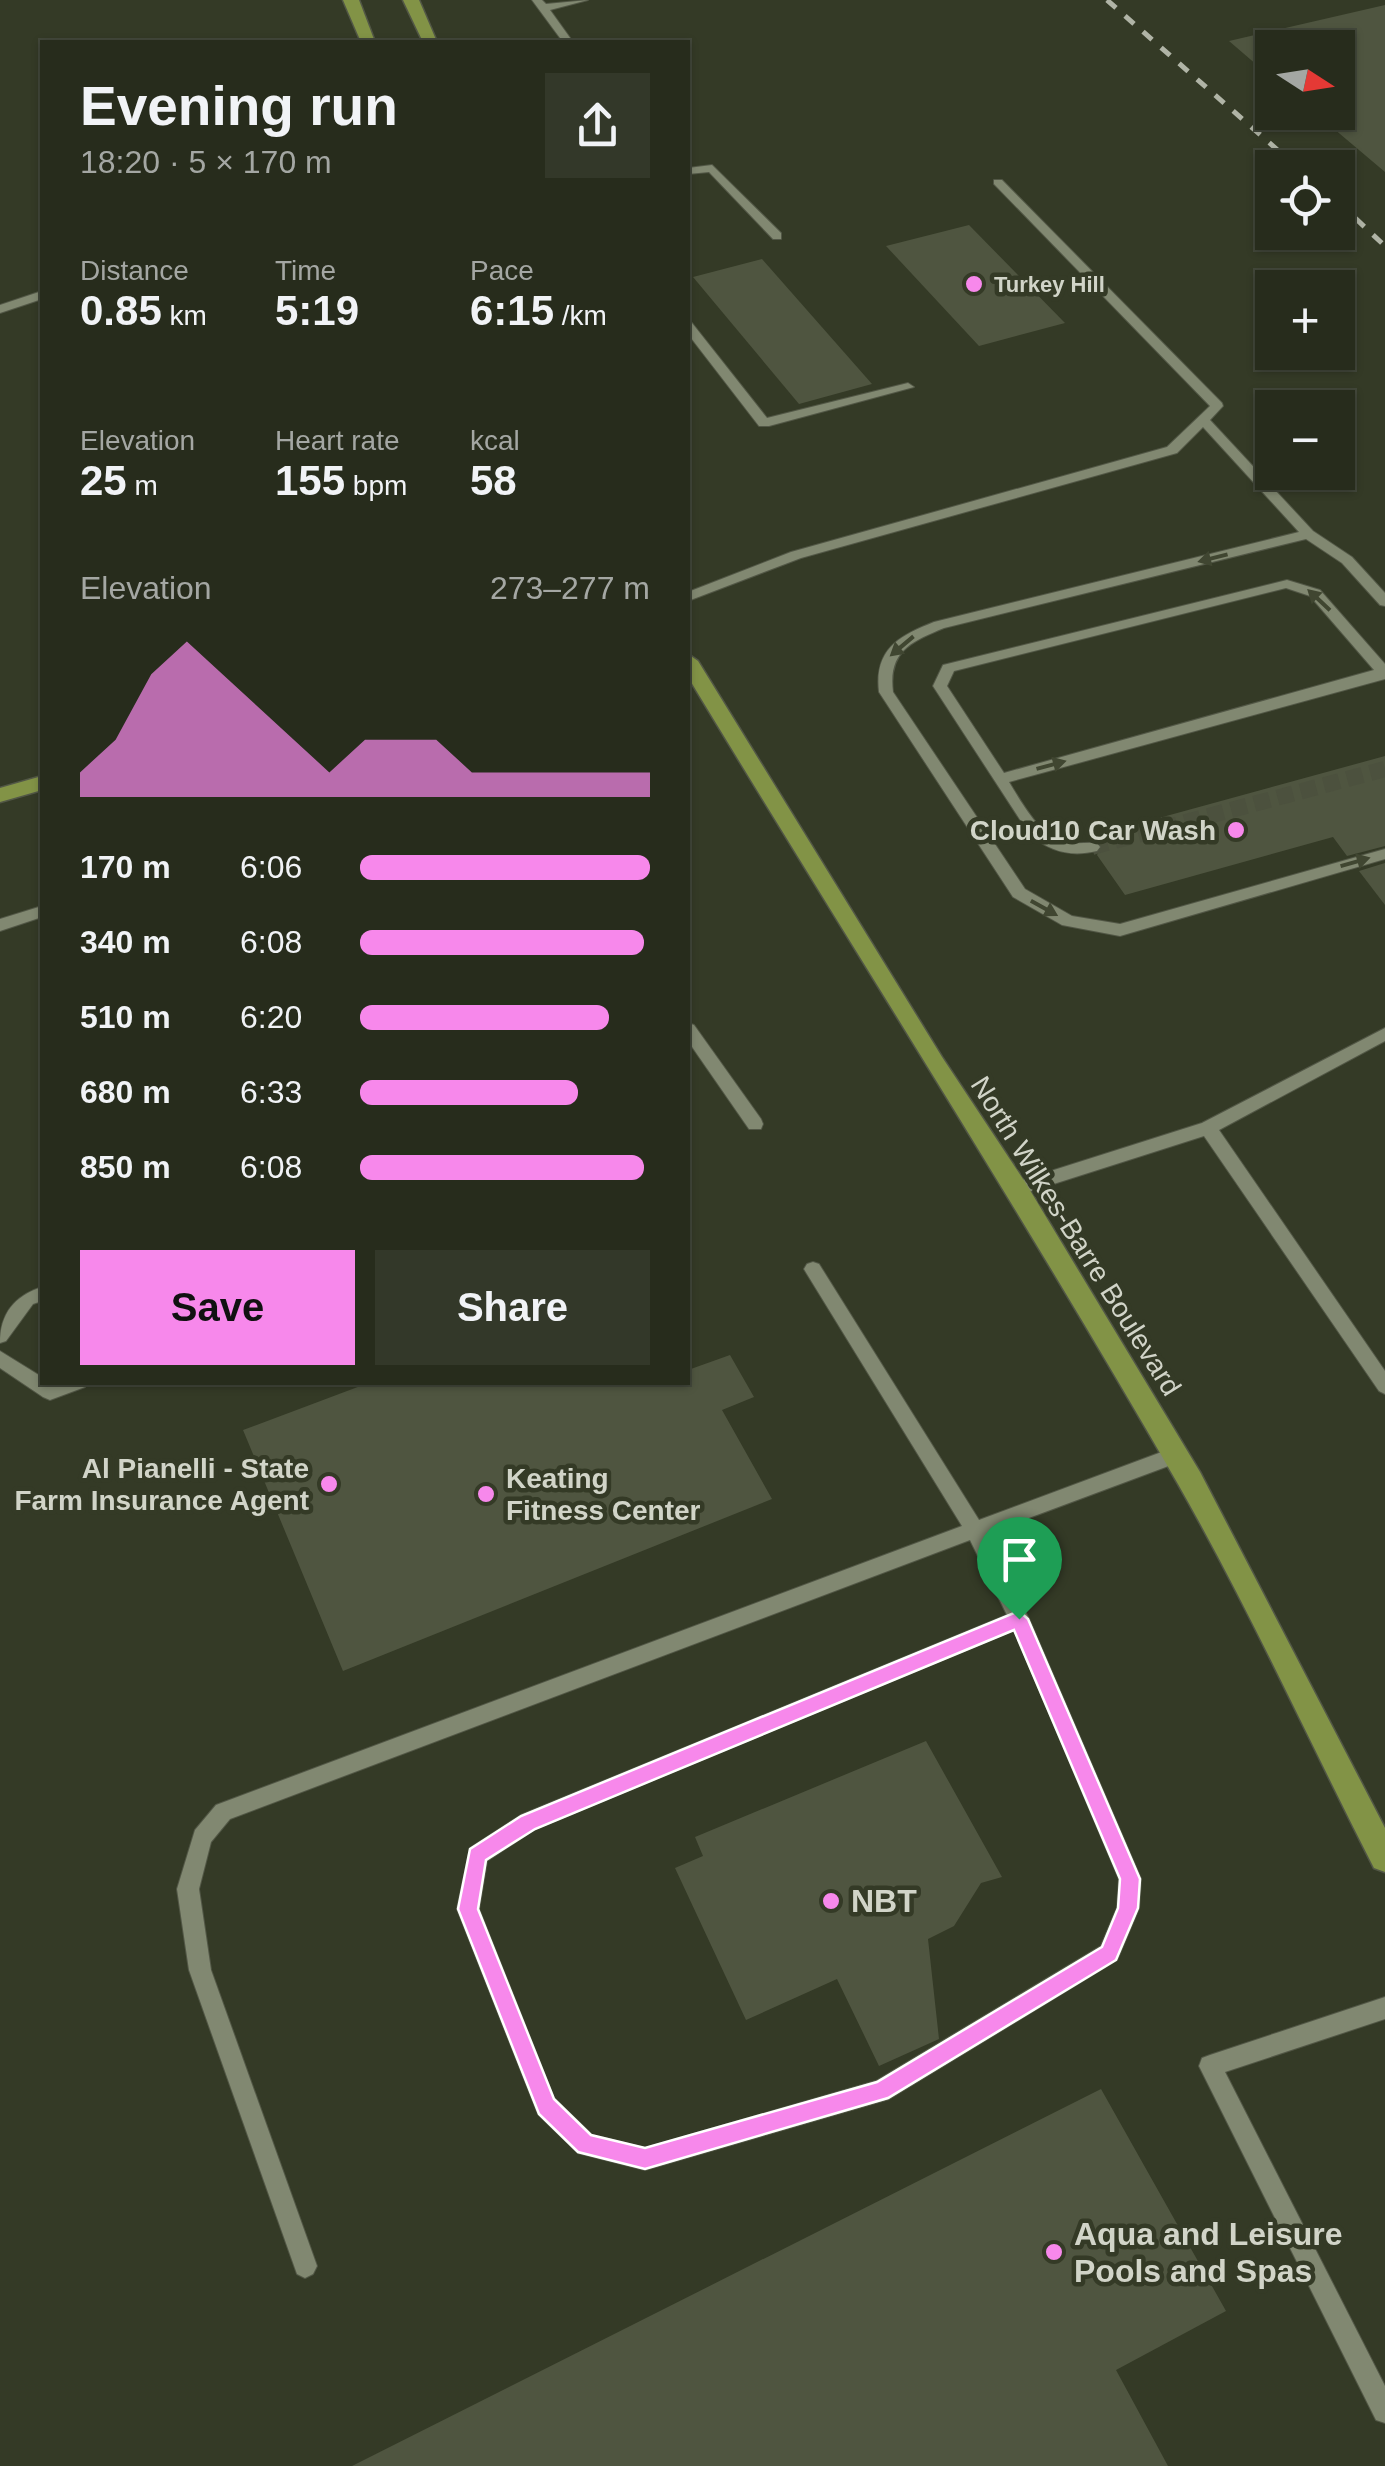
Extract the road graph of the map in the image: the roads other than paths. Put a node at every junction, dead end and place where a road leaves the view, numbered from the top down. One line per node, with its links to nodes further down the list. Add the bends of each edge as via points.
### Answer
1 (351, 0): 5 (main road)
2 (410, 0): 6 (main road)
3 (583, 0): 4 (street)
4 (541, 4): 7 (street)
5 (367, 40)
6 (429, 40)
7 (567, 40)
8 (690, 171): 10 (street, via 712,168)
9 (998, 182): 15 (street, via 1218,406)
10 (776, 236)
11 (40, 296): 12 (street)
12 (0, 309)
13 (690, 329): 14 (street, via 764,423)
14 (908, 387)
15 (1202, 420): 16 (street); 17 (street, via 1172,450 796,555)
16 (1308, 534): 18 (street, via 1346,560); 25 (street, one-way to 25, via 939,625 916,634 887,659 886,692 1019,893 1079,924 1120,930)
17 (690, 596)
18 (1385, 602)
19 (690, 664): 32 (main road, North Wilkes-Barre Boulevard)
20 (1385, 673): 21 (street, one-way to 20); 21 (street, one-way to 21, via 1315,593 1287,584 948,668 941,677 943,694)
21 (1000, 779): 24 (street, via 1032,831 1065,849)
22 (40, 784): 23 (main road)
23 (0, 795)
24 (1092, 846)
25 (1385, 854)
26 (40, 913): 27 (street)
27 (0, 925)
28 (690, 1031): 30 (street)
29 (1385, 1034): 31 (street)
30 (755, 1124)
31 (1208, 1128): 32 (street); 38 (street)
32 (1016, 1189): 39 (main road, North Wilkes-Barre Boulevard)
33 (813, 1269): 40 (street)
34 (40, 1295): 35 (street, via 27,1299)
35 (0, 1336)
36 (0, 1358): 37 (street, via 50,1392)
37 (70, 1385)
38 (1385, 1386)
39 (1175, 1454): 40 (street); 42 (main road, North Wilkes-Barre Boulevard)
40 (975, 1531): 41 (street); 44 (street, via 223,1812 202,1838 188,1889 200,1970)
41 (1019, 1619): 41 (street, via 528,1822 477,1855 468,1909 546,2106 586,2144 645,2158 881,2091 1109,1954 1128,1908 1130,1879)
42 (1385, 1858)
43 (1385, 2008): 45 (street, via 1210,2066)
44 (305, 2266)
45 (1385, 2411)

